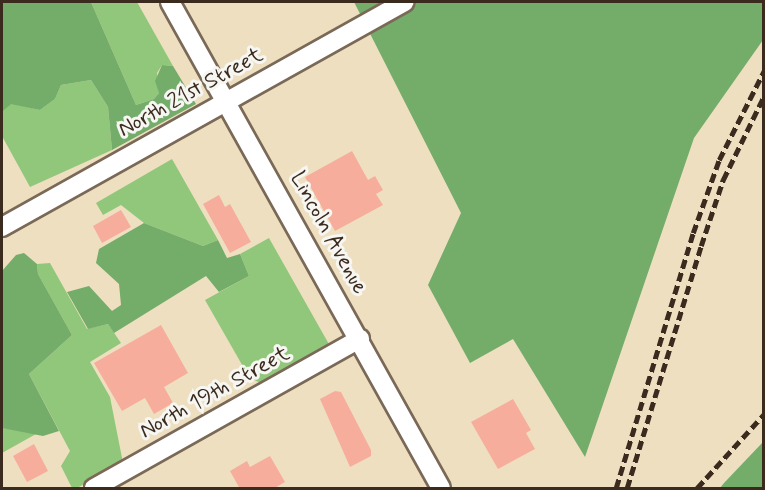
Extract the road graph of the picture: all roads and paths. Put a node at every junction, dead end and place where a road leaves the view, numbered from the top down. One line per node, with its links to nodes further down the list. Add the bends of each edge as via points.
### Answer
1 (170, 2): 3 (street, Lincoln Avenue)
2 (404, 2): 3 (street, North 21st Street)
3 (226, 101): 4 (street, North 21st Street); 5 (street, Lincoln Avenue)
4 (2, 227)
5 (360, 339): 6 (street, North 19th Street); 7 (street, Lincoln Avenue)
6 (94, 489)
7 (441, 489)

